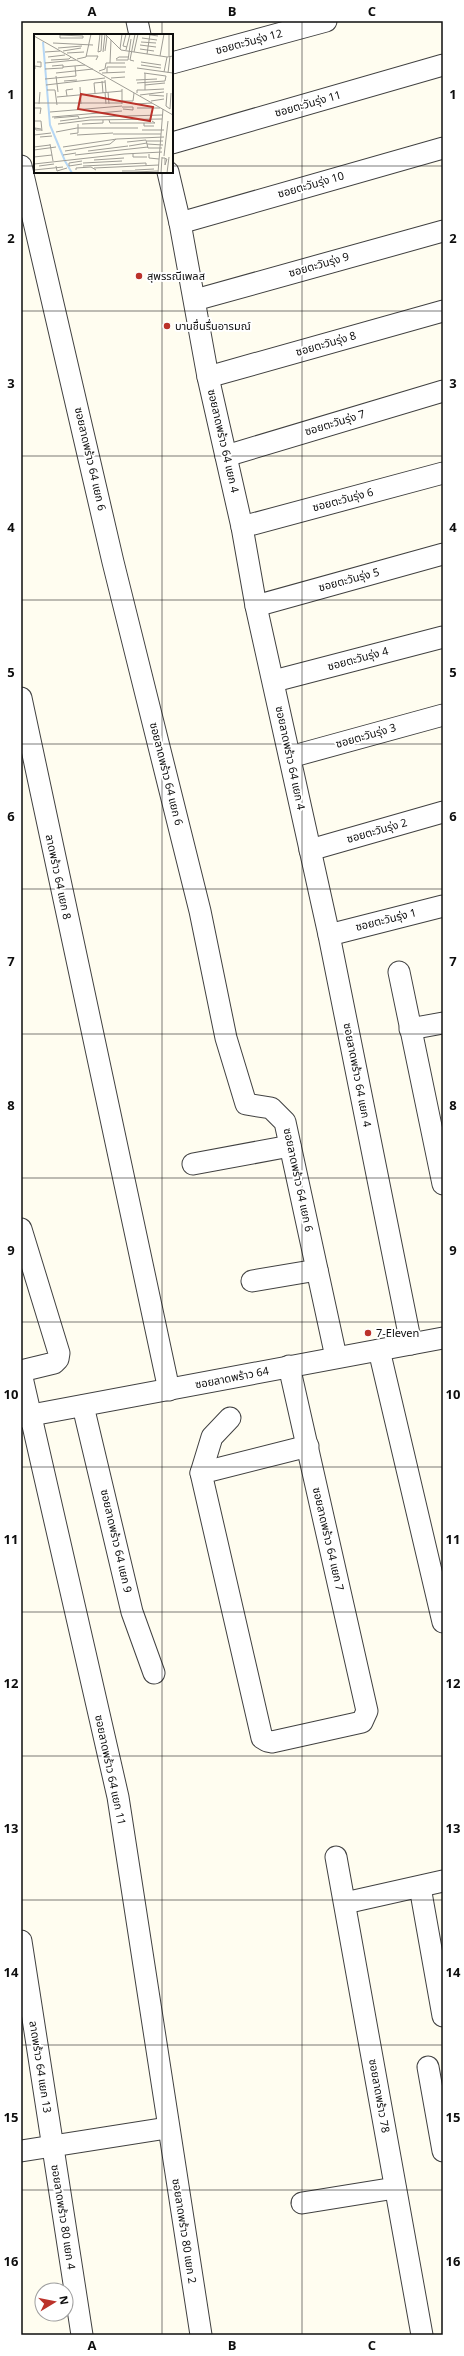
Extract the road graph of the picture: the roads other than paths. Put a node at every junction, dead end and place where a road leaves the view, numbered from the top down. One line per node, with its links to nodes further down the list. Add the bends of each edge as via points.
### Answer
1 (136, 21): 3 (street)
2 (326, 21): 4 (street, ซอยตะวันรุ่ง 12)
3 (140, 34)
4 (173, 63)
5 (443, 65): 6 (street, ซอยตะวันรุ่ง 11)
6 (173, 143)
7 (443, 148): 10 (street, ซอยตะวันรุ่ง 10)
8 (21, 166): 33 (street, ซอยลาดพร้าว 64 แยก 6, via 113,562 200,910 226,1038 246,1104 271,1108 285,1122)
9 (168, 173): 10 (street, ซอยลาดพร้าว 64 แยก 4)
10 (180, 223): 12 (street, ซอยลาดพร้าว 64 แยก 4)
11 (443, 231): 12 (street, ซอยตะวันรุ่ง 9)
12 (195, 300): 14 (street, ซอยลาดพร้าว 64 แยก 4)
13 (443, 310): 14 (street, ซอยตะวันรุ่ง 8)
14 (208, 377): 16 (street, ซอยลาดพร้าว 64 แยก 4)
15 (443, 391): 16 (street, ซอยตะวันรุ่ง 7)
16 (226, 456): 18 (street, ซอยลาดพร้าว 64 แยก 4)
17 (443, 473): 18 (street, ซอยตะวันรุ่ง 6)
18 (242, 527): 20 (street, ซอยลาดพร้าว 64 แยก 4)
19 (443, 554): 20 (street, ซอยตะวันรุ่ง 5)
20 (256, 606): 22 (street, ซอยลาดพร้าว 64 แยก 4)
21 (443, 637): 22 (street, ซอยตะวันรุ่ง 4)
22 (274, 682): 25 (street, ซอยลาดพร้าว 64 แยก 4)
23 (22, 703): 46 (street, ลาดพร้าว 64 แยก 8)
24 (443, 715): 25 (street, ซอยตะวันรุ่ง 3)
25 (290, 758): 27 (street, ซอยลาดพร้าว 64 แยก 4)
26 (443, 812): 27 (street, ซอยตะวันรุ่ง 2)
27 (310, 850): 29 (street, ซอยลาดพร้าว 64 แยก 4)
28 (443, 906): 29 (street, ซอยตะวันรุ่ง 1)
29 (329, 935): 41 (street, ซอยลาดพร้าว 64 แยก 4)
30 (399, 972): 32 (street)
31 (443, 1023): 32 (street)
32 (410, 1029): 34 (street)
33 (290, 1146): 35 (street); 38 (street, ซอยลาดพร้าว 64 แยก 6)
34 (440, 1148): 36 (street)
35 (193, 1164)
36 (443, 1184)
37 (21, 1229): 45 (street, via 59,1353 54,1363)
38 (317, 1270): 39 (street); 43 (street, ซอยลาดพร้าว 64 แยก 6)
39 (252, 1282)
40 (443, 1338): 41 (street, ซอยลาดพร้าว 64)
41 (411, 1344): 42 (street, ซอยลาดพร้าว 64)
42 (379, 1350): 43 (street, ซอยลาดพร้าว 64); 52 (street)
43 (336, 1357): 44 (street, ซอยลาดพร้าว 64)
44 (289, 1366): 46 (street, ซอยลาดพร้าว 64); 50 (street, ซอยลาดพร้าว 64 แยก 7)
45 (21, 1372): 48 (street, ซอยลาดพร้าว 64 แยก 11)
46 (169, 1390): 47 (street, ซอยลาดพร้าว 64)
47 (83, 1406): 48 (street, ซอยลาดพร้าว 64); 53 (street, ซอยลาดพร้าว 64 แยก 9, via 132,1612)
48 (26, 1416): 61 (street, ซอยลาดพร้าว 64 แยก 11, via 118,1797)
49 (230, 1418): 51 (street, via 212,1437)
50 (308, 1446): 51 (street); 51 (street, ซอยลาดพร้าว 64 แยก 7, via 367,1711 362,1722 272,1742 262,1738)
51 (201, 1473)
52 (443, 1622)
53 (154, 1673)
54 (336, 1857): 57 (street, ซอยลาดพร้าว 78)
55 (443, 1881): 56 (street)
56 (420, 1887): 57 (street); 59 (street)
57 (345, 1903): 65 (street, ซอยลาดพร้าว 78)
58 (21, 1941): 62 (street, ลาดพร้าว 64 แยก 13)
59 (443, 2016)
60 (428, 2067): 64 (street)
61 (167, 2128): 62 (street); 68 (street, ซอยลาดพร้าว 80 แยก 2)
62 (52, 2146): 63 (street); 67 (street, ซอยลาดพร้าว 80 แยก 4)
63 (21, 2151)
64 (443, 2151)
65 (395, 2188): 66 (street); 69 (street, ซอยลาดพร้าว 78)
66 (302, 2203)
67 (82, 2335)
68 (201, 2335)
69 (422, 2335)

